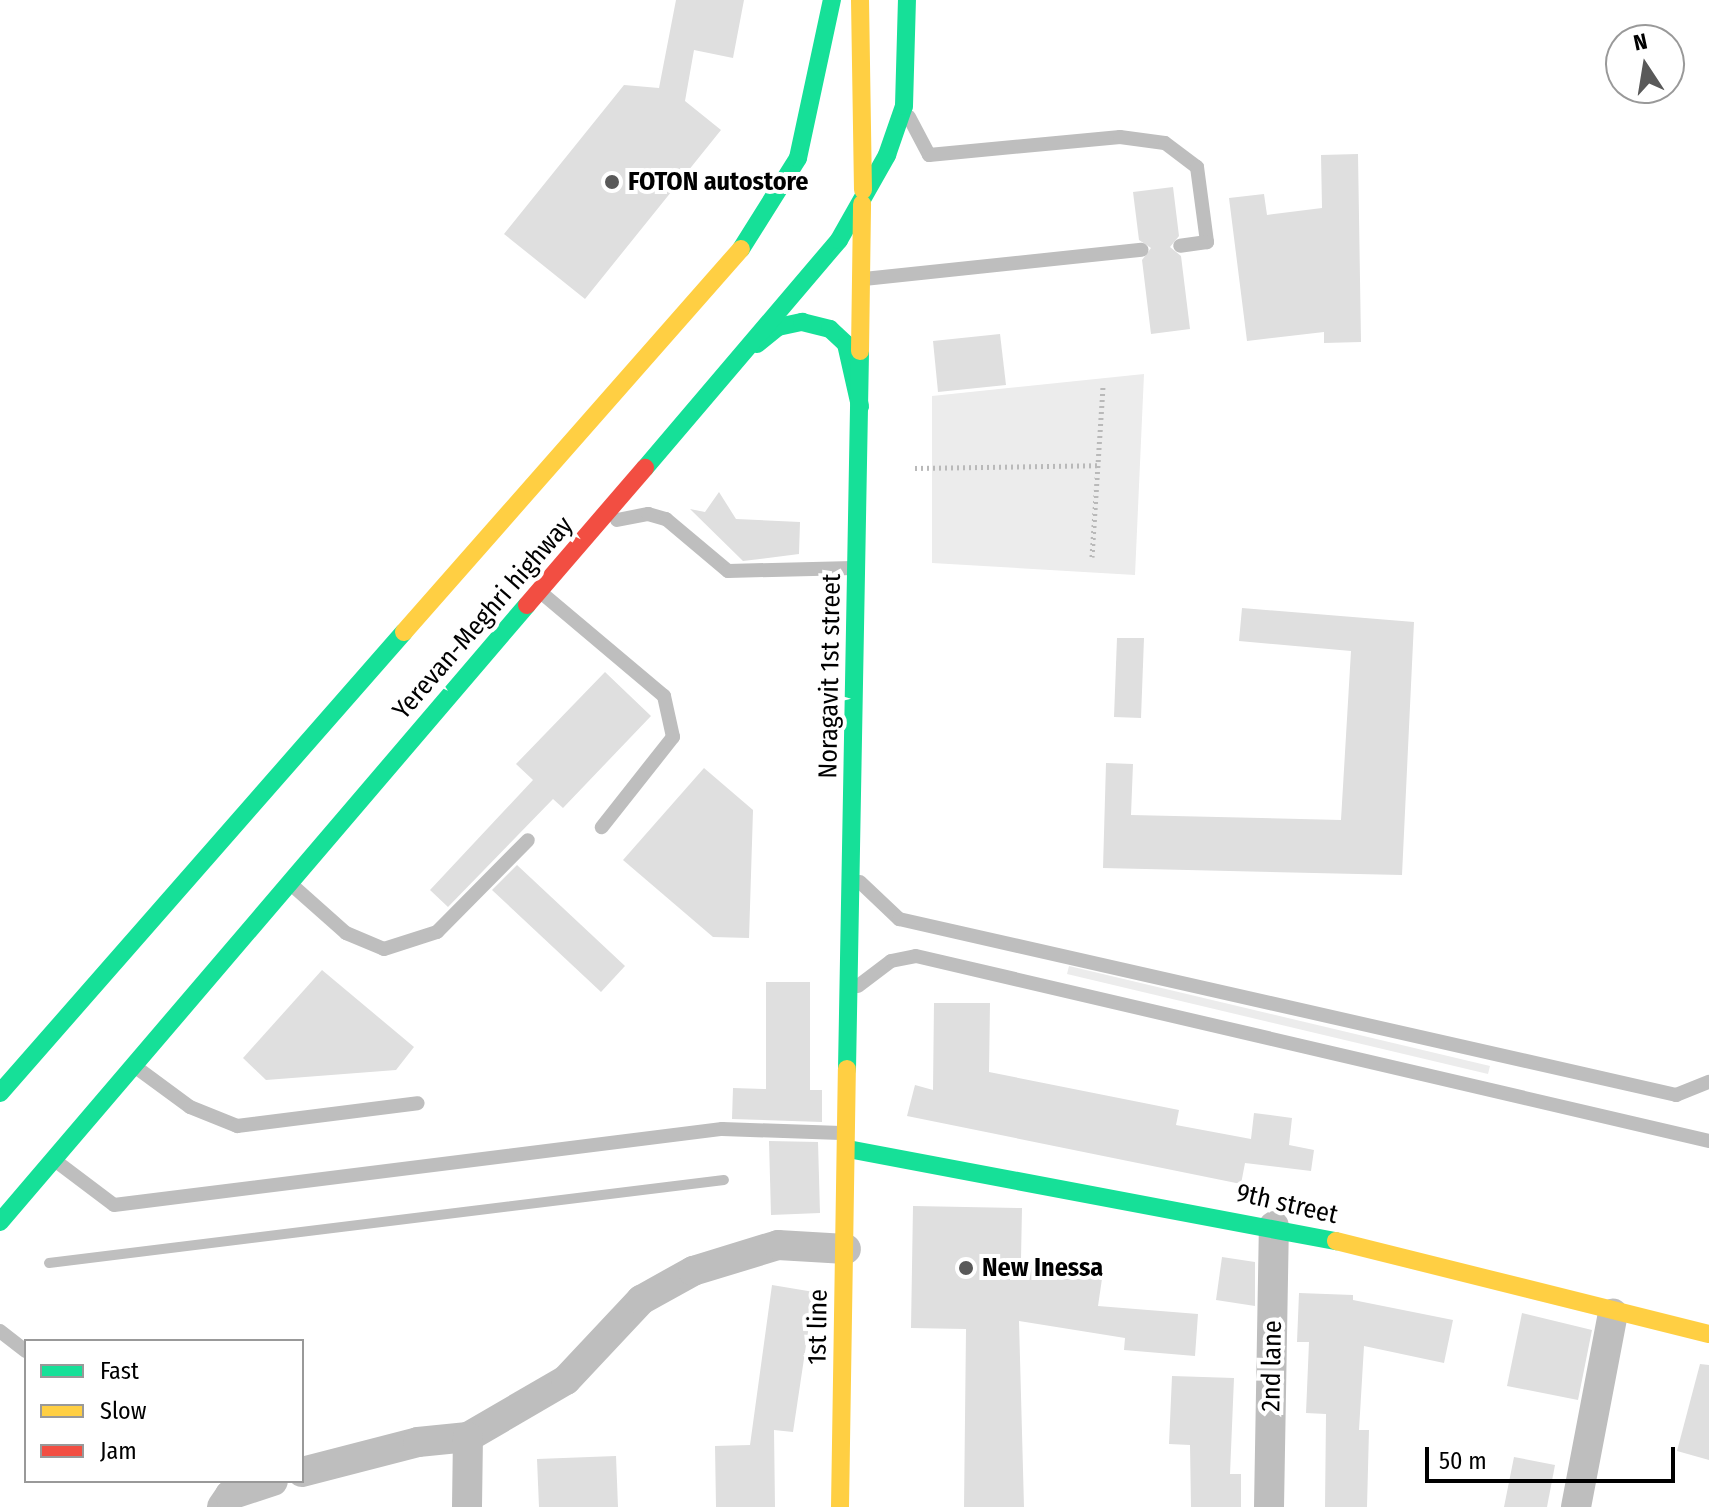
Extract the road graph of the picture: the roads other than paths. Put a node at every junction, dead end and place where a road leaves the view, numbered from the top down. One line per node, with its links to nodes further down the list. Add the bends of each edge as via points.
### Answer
1 (832, 0): 21 (main road, Yerevan-Meghri highway, via 798,158 749,239)
2 (860, 0): 5 (main road, Noragavit 1st street)
3 (907, 0): 4 (main road, Yerevan-Meghri highway)
4 (904, 106): 5 (main road, Yerevan-Meghri highway); 6 (lane, via 929,155 1120,137 1165,143 1197,167 1207,242)
5 (862, 204): 8 (main road, Noragavit 1st street); 9 (main road, Yerevan-Meghri highway)
6 (1180, 246)
7 (1141, 250): 8 (lane)
8 (864, 279): 10 (main road, Noragavit 1st street)
9 (738, 362): 10 (main road, via 778,327 816,323 846,344); 11 (main road, Yerevan-Meghri highway)
10 (860, 406): 12 (main road, Noragavit 1st street)
11 (592, 531): 12 (lane, via 648,514 684,530 703,555 728,571); 13 (main road, Yerevan-Meghri highway)
12 (857, 568): 16 (main road, Noragavit 1st street)
13 (540, 592): 14 (lane, via 664,696 673,737); 17 (main road, Yerevan-Meghri highway)
14 (602, 827)
15 (528, 840): 17 (lane, via 437,932 384,949 346,933)
16 (853, 873): 18 (main road, Noragavit 1st street); 20 (lane, via 899,919 1676,1095)
17 (289, 884): 19 (main road, Yerevan-Meghri highway)
18 (851, 991): 23 (main road, Noragavit 1st street); 24 (lane, via 891,961 916,956)
19 (134, 1065): 22 (lane, via 190,1107 237,1126); 25 (main road, Yerevan-Meghri highway)
20 (1709, 1082)
21 (0, 1093)
22 (418, 1103)
23 (848, 1141): 25 (lane, via 722,1129 114,1205); 27 (main road, 9th street); 28 (main road, 1st line)
24 (1709, 1141)
25 (53, 1159): 26 (main road, Yerevan-Meghri highway)
26 (0, 1222)
27 (1274, 1226): 29 (main road, 9th street); 39 (street, 2nd lane)
28 (846, 1249): 33 (street, via 778,1245 693,1271 641,1300 566,1380); 38 (main road, 1st line)
29 (1613, 1313): 31 (main road, 9th street); 40 (street)
30 (0, 1331): 32 (lane)
31 (1709, 1334)
32 (24, 1349)
33 (468, 1437): 34 (street, via 418,1442); 37 (street)
34 (304, 1471)
35 (267, 1483): 36 (street, via 230,1495)
36 (222, 1507)
37 (467, 1507)
38 (840, 1507)
39 (1269, 1507)
40 (1576, 1507)

